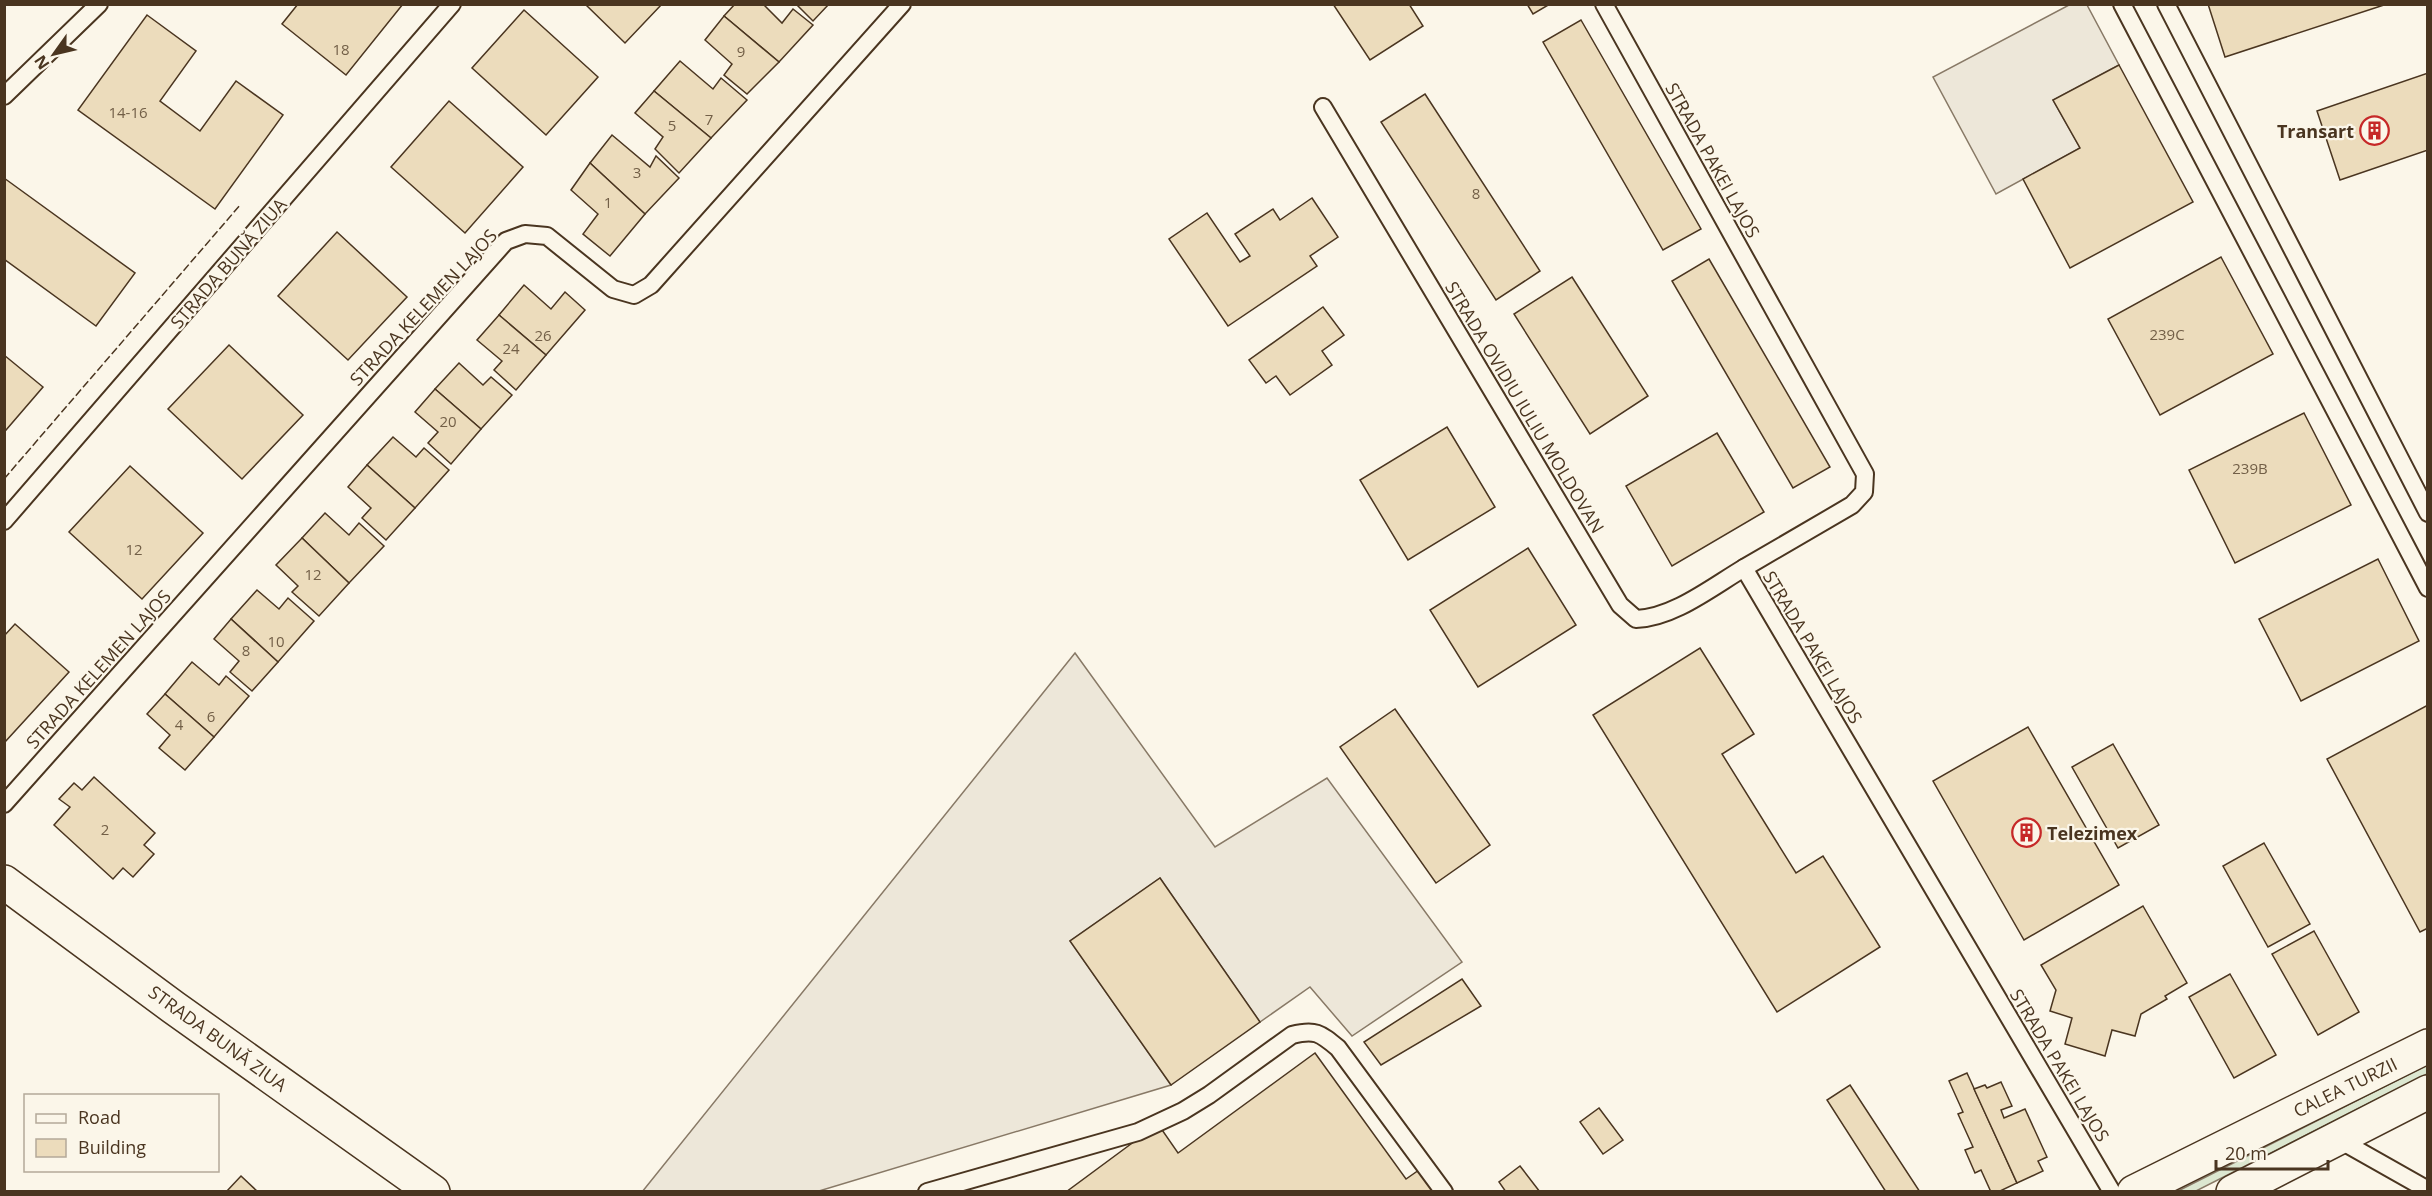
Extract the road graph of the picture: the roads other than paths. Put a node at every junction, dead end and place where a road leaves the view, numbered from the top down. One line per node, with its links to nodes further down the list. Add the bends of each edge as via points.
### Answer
1 (99, 4): 7 (lane)
2 (452, 4): 10 (lane, STRADA BUNĂ ZIUA)
3 (902, 4): 13 (lane, STRADA KELEMEN LAJOS, via 651,285 634,295 613,289 547,236 525,234 506,241)
4 (1604, 4): 11 (lane, STRADA PAKEI LAJOS, via 1865,474 1864,492 1852,505)
5 (2122, 4): 12 (lane)
6 (2166, 4): 9 (lane)
7 (4, 96)
8 (1323, 106): 11 (lane, STRADA OVIDIU IULIU MOLDOVAN, via 1620,605 1636,619 1652,619)
9 (2427, 513)
10 (4, 521)
11 (1744, 568): 22 (lane, STRADA PAKEI LAJOS)
12 (2427, 588)
13 (4, 804)
14 (4, 882): 19 (main road, STRADA BUNĂ ZIUA)
15 (2427, 1046): 23 (main road, CALEA TURZII)
16 (2427, 1092): 17 (main road)
17 (2336, 1138): 24 (main road); 25 (lane)
18 (974, 1185): 20 (lane); 21 (lane, via 1138,1132 1184,1111 1292,1035 1306,1031 1321,1033 1338,1048)
19 (433, 1191)
20 (927, 1191)
21 (1444, 1191)
22 (2112, 1191)
23 (2134, 1191)
24 (2234, 1191)
25 (2427, 1191)

